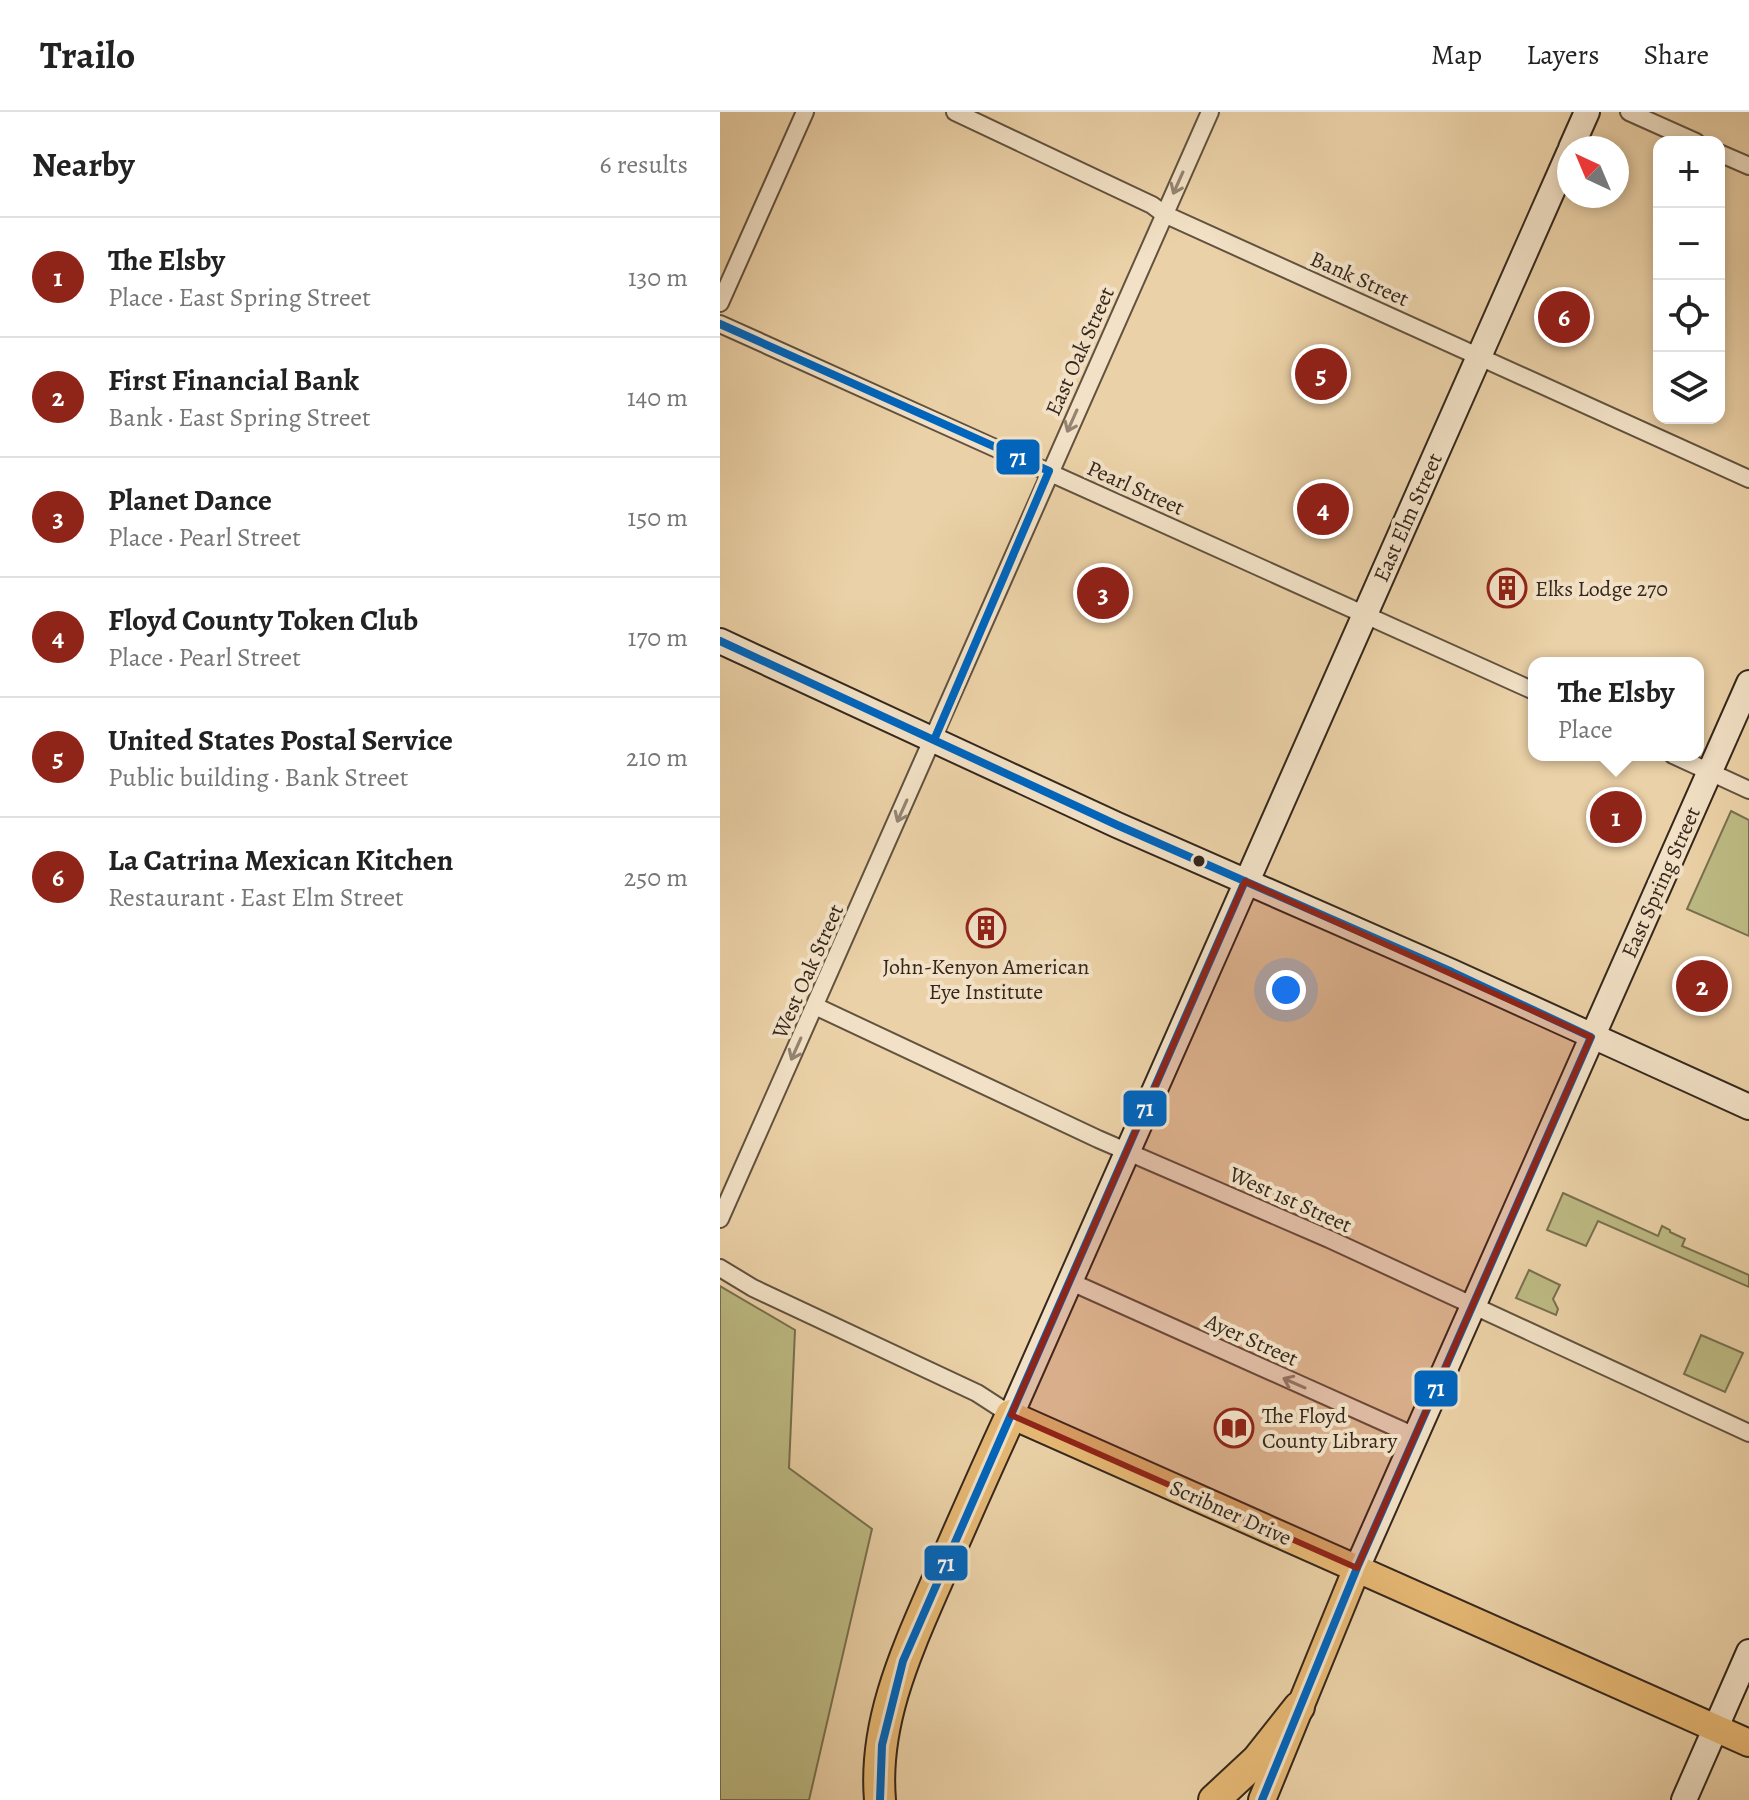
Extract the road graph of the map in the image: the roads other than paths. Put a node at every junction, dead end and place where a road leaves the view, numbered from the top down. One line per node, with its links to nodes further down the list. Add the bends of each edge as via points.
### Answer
1 (805, 112): 12 (street)
2 (955, 112): 11 (street, Bank Street)
3 (1210, 112): 11 (street, East Oak Street, one-way to 11)
4 (1587, 112): 6 (main road, East Elm Street)
5 (1629, 112): 7 (street)
6 (1576, 136)
7 (1683, 136)
8 (1725, 156): 9 (street)
9 (1749, 166)
10 (1557, 179): 14 (main road, East Elm Street)
11 (1164, 214): 14 (street, Bank Street); 15 (street, East Oak Street, one-way to 15)
12 (720, 303)
13 (720, 324): 15 (street, Pearl Street)
14 (1478, 356): 16 (street, Bank Street); 17 (main road, East Elm Street)
15 (1049, 471): 17 (street, Pearl Street); 21 (street, East Oak Street)
16 (1749, 479)
17 (1363, 614): 20 (street, Pearl Street); 25 (main road, East Elm Street)
18 (720, 641): 21 (main road)
19 (1749, 683): 23 (main road, East Spring Street)
20 (1528, 688)
21 (934, 740): 25 (main road); 26 (street, West Oak Street, one-way to 26)
22 (1686, 761): 23 (street)
23 (1709, 772): 24 (street); 27 (main road, East Spring Street)
24 (1749, 790)
25 (1245, 881): 27 (main road); 29 (main road, East Elm Street)
26 (815, 1006): 29 (street, West 1st Street); 30 (street, West Oak Street, one-way to 30)
27 (1591, 1037): 28 (main road); 33 (main road, East Spring Street)
28 (1749, 1107)
29 (1126, 1152): 32 (main road, East Elm Street); 33 (street, West 1st Street)
30 (720, 1219)
31 (720, 1268): 34 (street, Scribner Drive, via 977,1393)
32 (1069, 1281): 34 (main road, East Elm Street); 36 (street, Ayer Street, one-way to 32)
33 (1474, 1305): 35 (street, West 1st Street); 36 (main road, East Spring Street)
34 (1011, 1415): 37 (main road, Scribner Drive); 42 (highway, via 903,1661 878,1762)
35 (1749, 1433)
36 (1417, 1437): 37 (main road, East Spring Street)
37 (1357, 1568): 39 (main road); 40 (main road, Scribner Drive)
38 (1749, 1652): 40 (main road)
39 (1299, 1707): 43 (highway, via 1257,1760); 44 (main road)
40 (1716, 1728): 41 (main road, Scribner Drive); 45 (main road)
41 (1749, 1743)
42 (880, 1800)
43 (1214, 1800)
44 (1262, 1800)
45 (1684, 1800)

